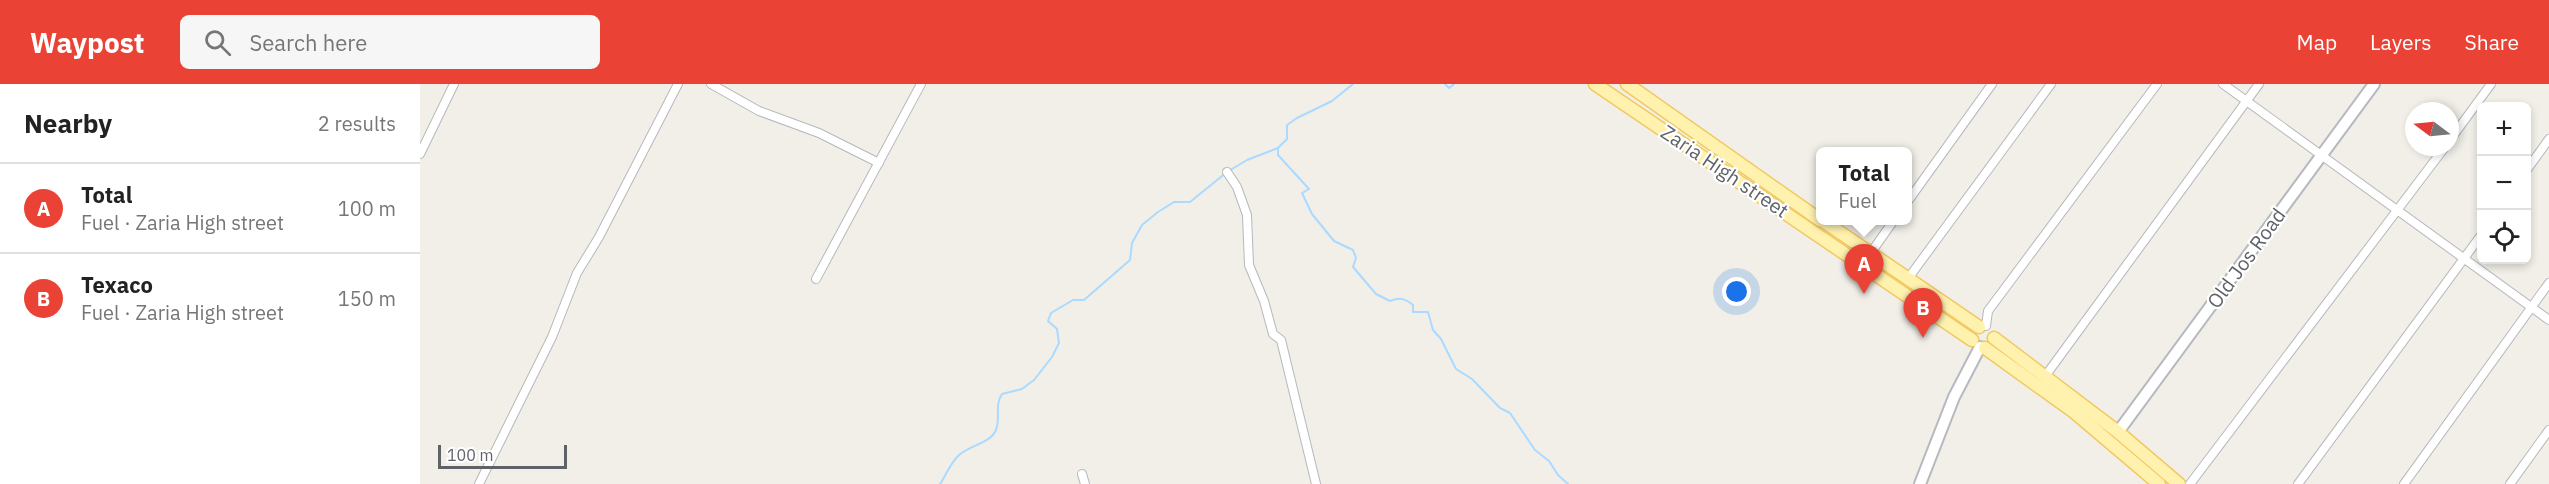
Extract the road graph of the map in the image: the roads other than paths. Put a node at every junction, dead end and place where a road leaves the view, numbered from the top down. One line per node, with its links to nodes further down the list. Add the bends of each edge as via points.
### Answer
1 (454, 84): 17 (street)
2 (678, 84): 43 (street, via 577,273 552,337)
3 (711, 84): 20 (street, via 759,111 819,133)
4 (921, 84): 20 (street)
5 (1595, 84): 38 (main road, Zaria High street)
6 (1627, 84): 25 (main road, Zaria High street)
7 (1992, 84): 23 (street)
8 (2051, 84): 32 (street)
9 (2157, 84): 36 (street, via 1988,311)
10 (2223, 84): 14 (street)
11 (2259, 84): 14 (street)
12 (2374, 84): 18 (main road, Old Jos Road)
13 (2491, 84): 15 (street)
14 (2247, 101): 18 (street); 39 (street)
15 (2459, 128)
16 (2549, 139): 21 (street)
17 (420, 154)
18 (2322, 155): 24 (street); 41 (main road, Old Jos Road)
19 (2438, 156): 24 (street)
20 (879, 163): 31 (street)
21 (2531, 164)
22 (1227, 172): 45 (street, via 1247,215 1249,265 1273,334 1281,340)
23 (1912, 195)
24 (2398, 210): 30 (street); 49 (street)
25 (1816, 216)
26 (1828, 225): 29 (main road, Zaria High street)
27 (1890, 225): 29 (street)
28 (2477, 240): 30 (street)
29 (1870, 254): 32 (main road, Zaria High street)
30 (2464, 258): 34 (street); 50 (street)
31 (816, 279)
32 (1907, 280): 36 (main road, Zaria High street)
33 (2549, 283): 34 (street)
34 (2532, 308): 35 (street); 51 (street)
35 (2549, 320)
36 (1982, 326): 37 (main road, via 1992,331); 38 (main road, via 1972,334)
37 (1994, 338): 38 (main road); 39 (main road)
38 (1979, 345): 46 (main road); 47 (main road, Zaria High street, via 2074,412)
39 (2046, 375): 41 (main road)
40 (2549, 429): 52 (street)
41 (2118, 432): 48 (main road)
42 (1082, 474): 44 (street)
43 (479, 484)
44 (1085, 484)
45 (1316, 484)
46 (1920, 484)
47 (2159, 484)
48 (2179, 484)
49 (2190, 484)
50 (2298, 484)
51 (2404, 484)
52 (2510, 484)

